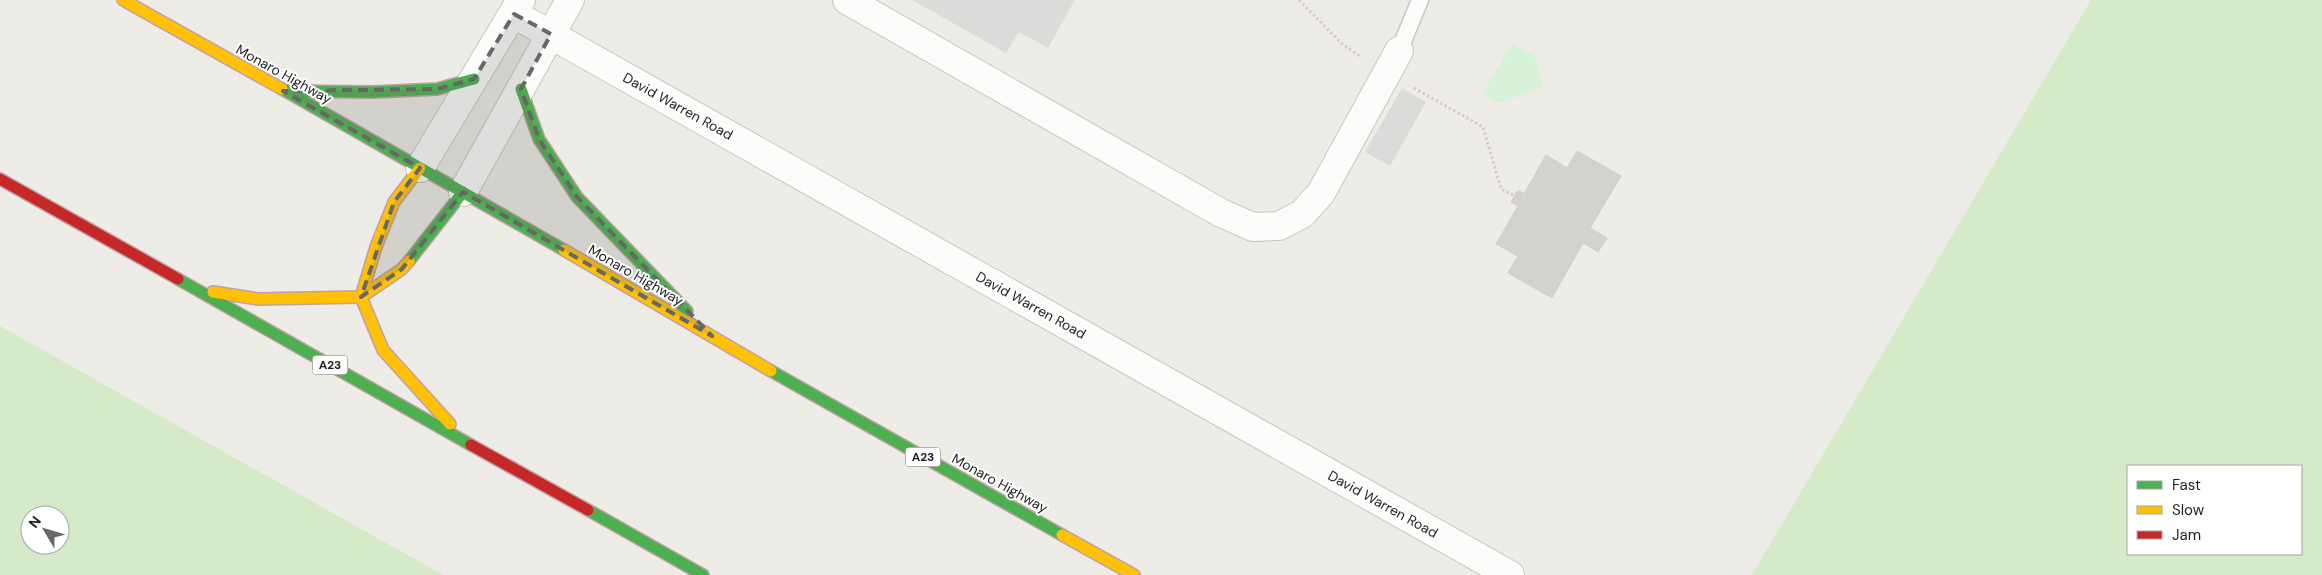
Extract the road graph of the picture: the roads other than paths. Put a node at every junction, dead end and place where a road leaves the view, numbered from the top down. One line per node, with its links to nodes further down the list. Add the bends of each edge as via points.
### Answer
1 (123, 0): 10 (highway, Monaro Highway / A23)
2 (570, 0): 6 (street)
3 (847, 0): 7 (street, via 1221,213 1253,227 1279,226 1302,214 1321,193)
4 (1420, 0): 7 (lane)
5 (518, 7): 6 (street, David Warren Road); 8 (street, David Warren Road)
6 (551, 34): 9 (street); 20 (street, David Warren Road)
7 (1393, 62)
8 (474, 79): 10 (highway, via 437,89); 11 (street, David Warren Road)
9 (521, 89): 13 (street); 16 (highway, via 539,139 577,197)
10 (283, 91): 11 (highway, Monaro Highway / A23)
11 (420, 168): 13 (highway, Monaro Highway / A23); 15 (highway, via 394,202)
12 (0, 180): 14 (highway, A23)
13 (463, 192): 15 (highway, via 402,269); 16 (highway, Monaro Highway / A23)
14 (195, 289): 15 (highway, via 258,299); 17 (highway, A23)
15 (361, 297): 17 (highway, via 383,350)
16 (712, 336): 19 (highway, Monaro Highway / A23)
17 (465, 441): 18 (highway, A23)
18 (703, 575)
19 (1134, 575)
20 (1510, 575)

